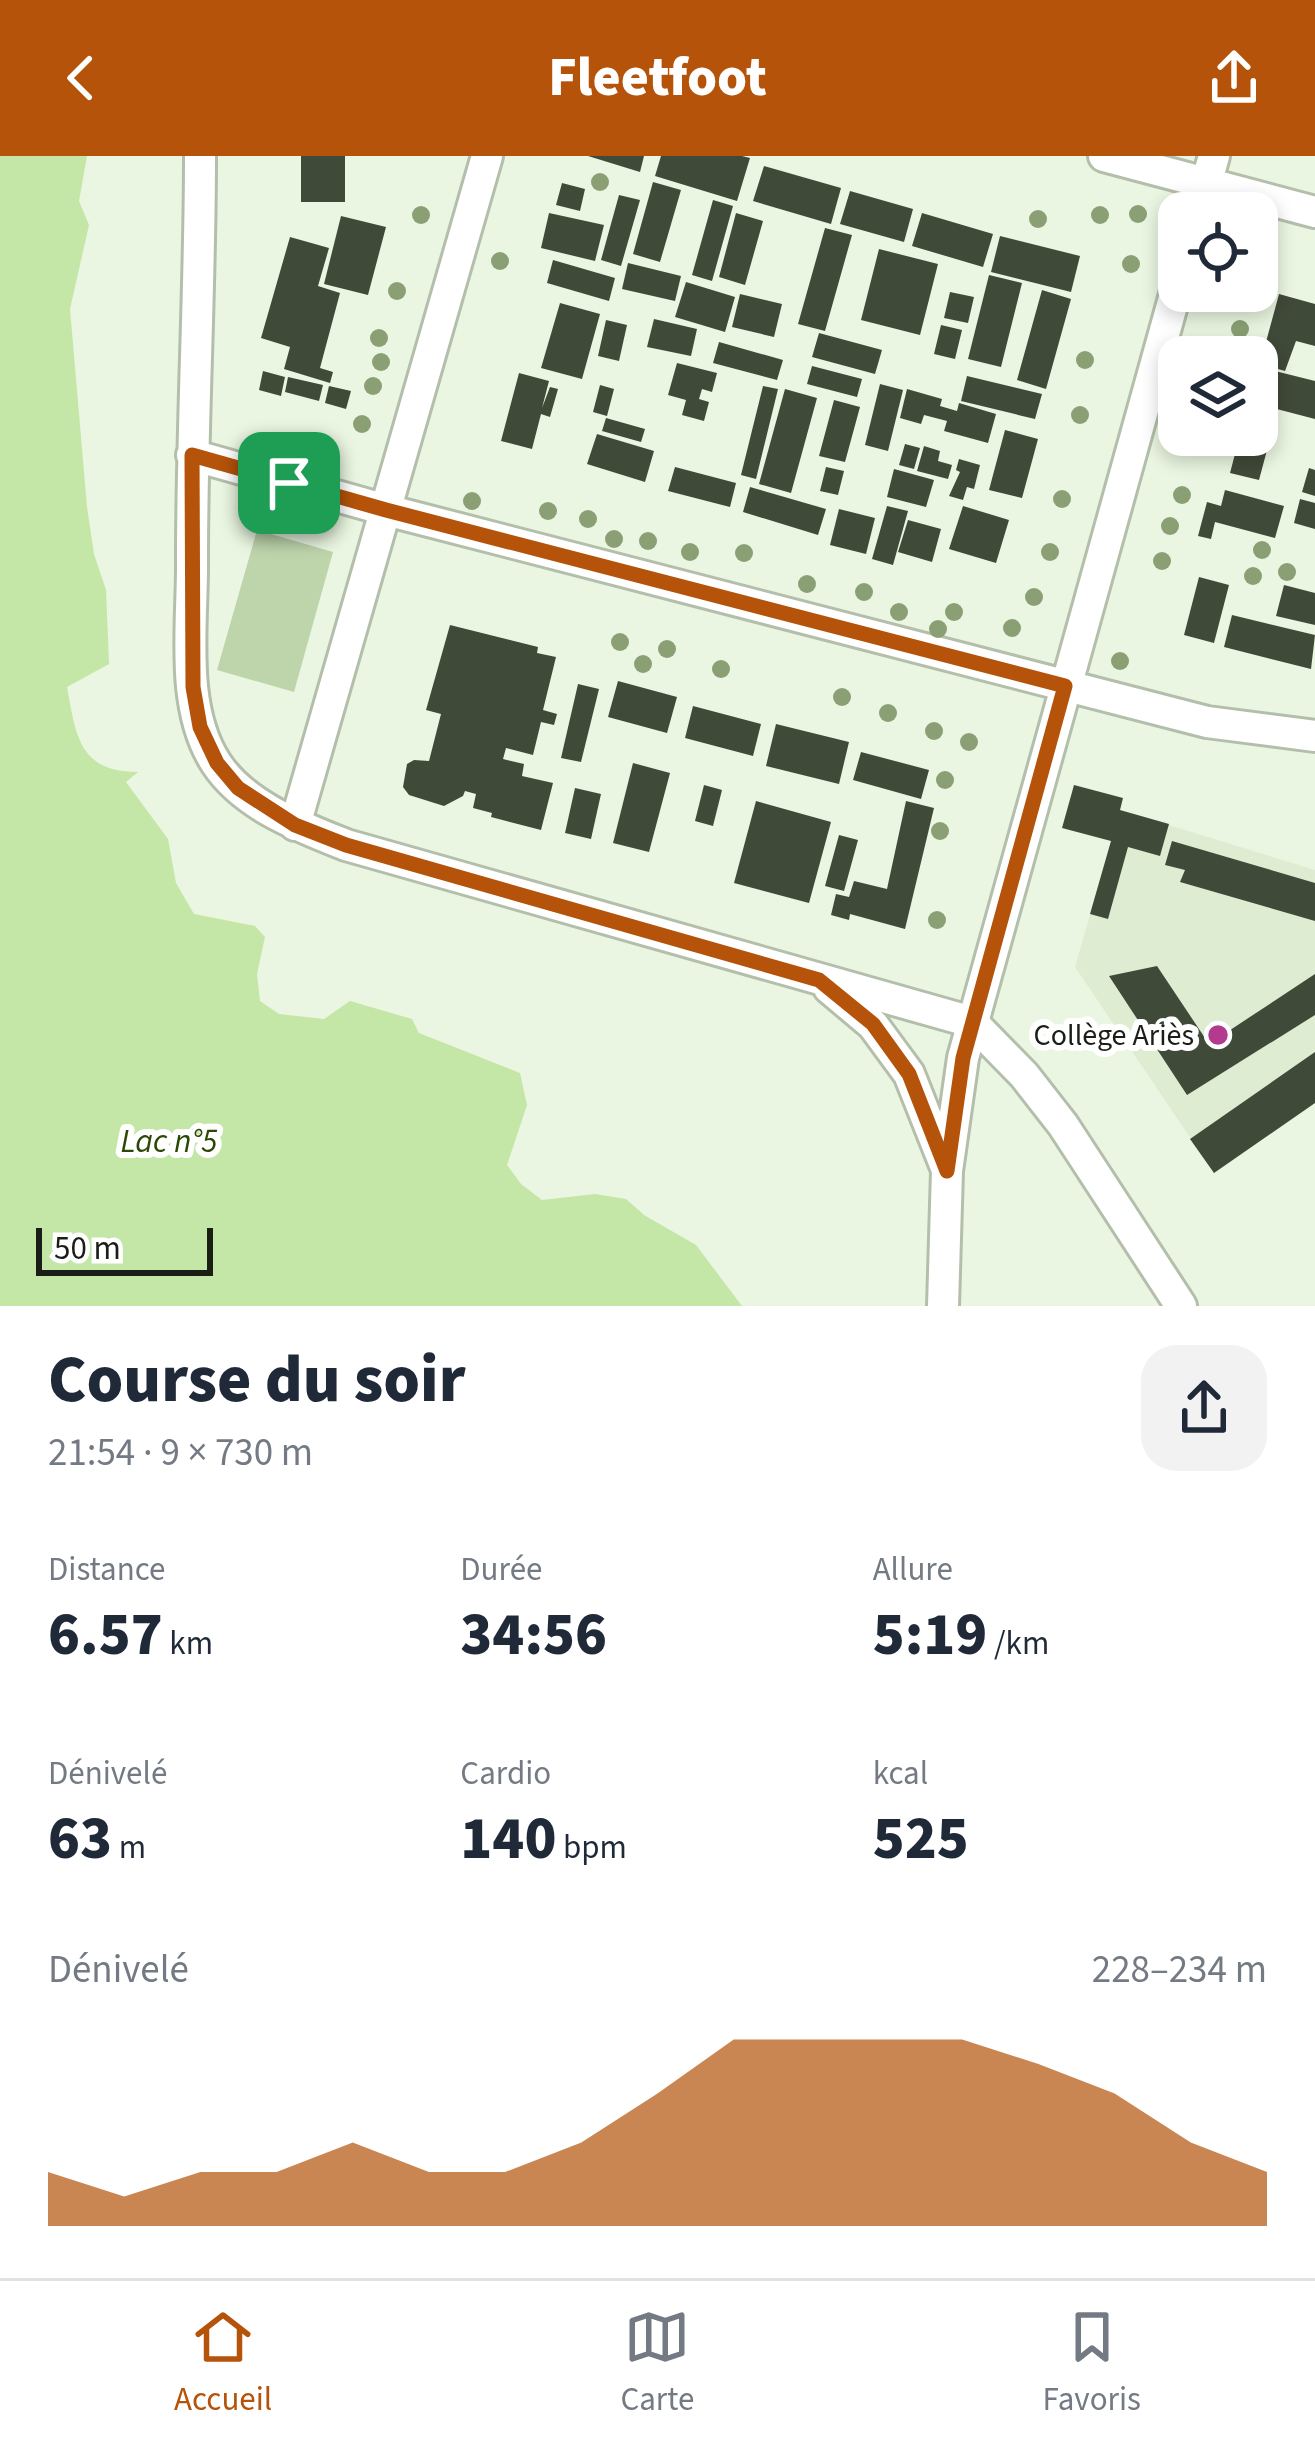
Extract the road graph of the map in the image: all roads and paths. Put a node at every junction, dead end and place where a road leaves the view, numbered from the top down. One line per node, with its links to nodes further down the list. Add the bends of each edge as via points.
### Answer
1 (200, 156): 7 (street)
2 (487, 156): 8 (street)
3 (1105, 156): 4 (street)
4 (1206, 184): 5 (street)
5 (1315, 212)
6 (1170, 312): 9 (street)
7 (192, 455): 8 (street); 11 (street, via 200,727 238,788)
8 (386, 510): 9 (street); 11 (street)
9 (1065, 686): 10 (street, via 1207,722); 13 (street)
10 (1315, 736)
11 (295, 825): 12 (street)
12 (819, 980): 13 (street); 14 (street, via 873,1024 909,1074)
13 (973, 1022): 14 (street); 16 (street, via 1064,1125)
14 (947, 1171): 15 (street)
15 (943, 1306)
16 (1180, 1306)

